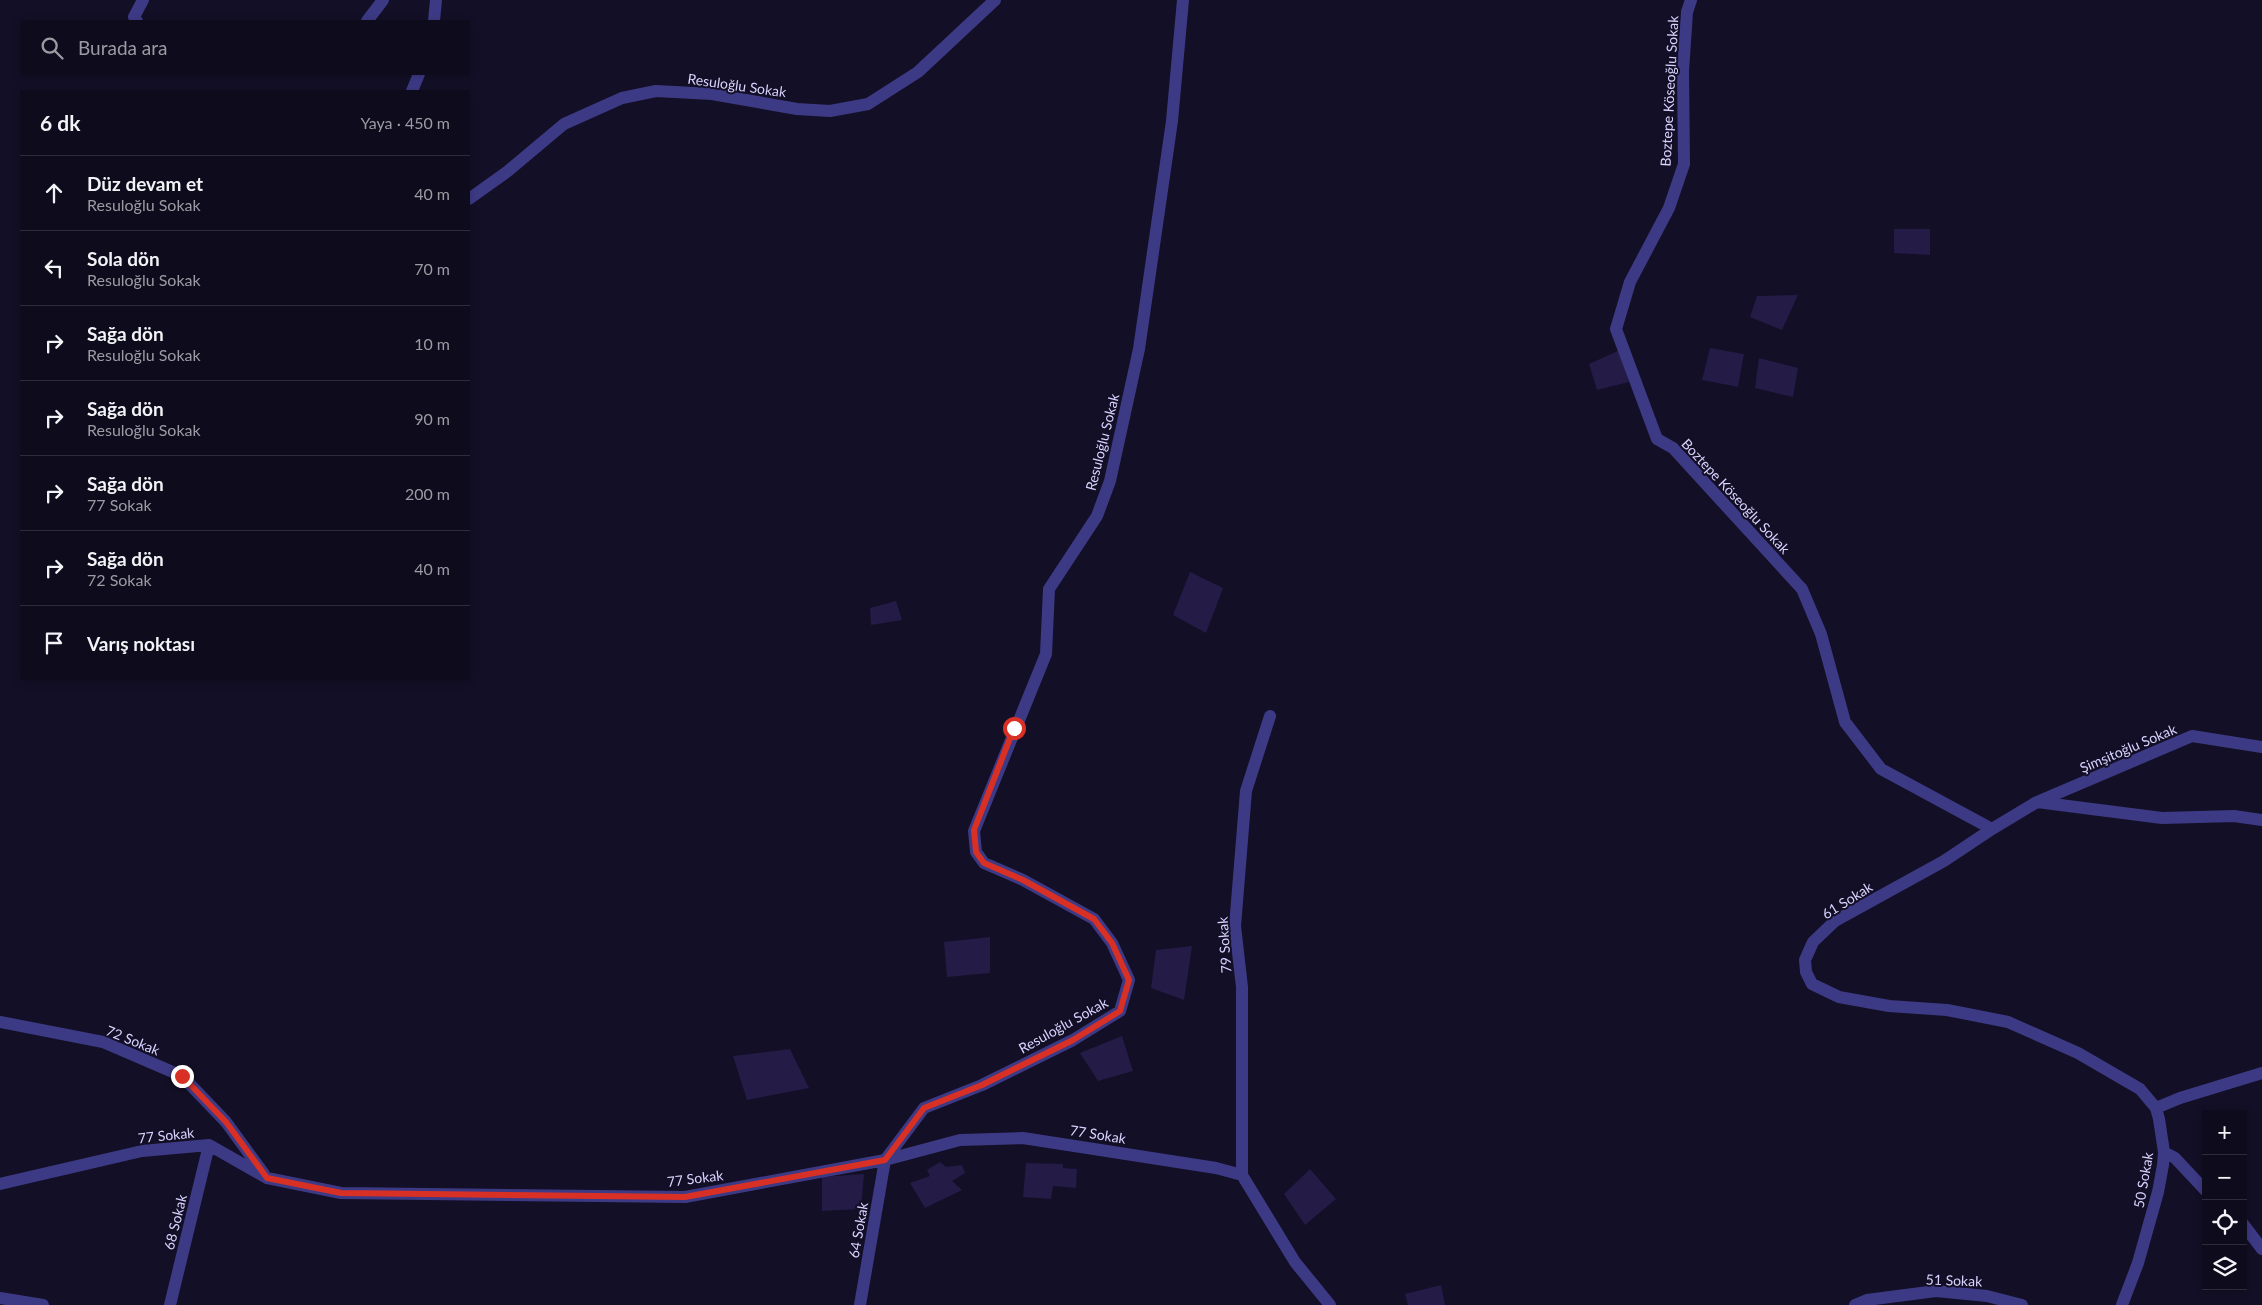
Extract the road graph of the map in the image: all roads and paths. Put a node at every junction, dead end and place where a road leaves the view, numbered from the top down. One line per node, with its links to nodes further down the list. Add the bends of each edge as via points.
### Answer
1 (143, 0): 7 (street, via 137,8)
2 (383, 0): 8 (street)
3 (436, 0): 9 (street)
4 (995, 0): 12 (street, Resuloğlu Sokak, via 918,72 868,104 830,111 797,109 712,94 656,91 622,98 564,124)
5 (1183, 0): 23 (street, Resuloğlu Sokak, via 1172,121 1139,349 1110,481 1097,516 1049,589 1046,654 974,830 976,852 984,863 1023,880 1094,919 1112,943 1129,980 1120,1011 1057,1048 982,1085 924,1108)
6 (1691, 0): 17 (street, Boztepe Köseoğlu Sokak, via 1687,12 1683,71 1684,164 1669,208 1630,282 1616,329 1657,439 1673,448 1802,589 1822,634 1845,722 1881,769)
7 (136, 20)
8 (368, 20)
9 (434, 20)
10 (419, 75): 11 (street)
11 (412, 90)
12 (470, 198)
13 (1270, 716): 24 (street, 79 Sokak, via 1246,791 1234,926 1242,987)
14 (2262, 746): 15 (street, Şimşitoğlu Sokak, via 2192,736)
15 (2037, 802): 16 (street, via 2162,818 2234,816); 17 (street, 61 Sokak)
16 (2262, 820)
17 (1992, 829): 20 (street, 61 Sokak, via 1944,861 1835,921 1813,942 1805,960 1812,984 1839,997 1889,1006 1947,1010 2008,1022 2120,1076 2140,1089)
18 (0, 1022): 25 (street, 72 Sokak, via 103,1042 182,1076 226,1122)
19 (2262, 1073): 20 (street)
20 (2156, 1108): 22 (street, 50 Sokak)
21 (209, 1145): 25 (street, 77 Sokak); 26 (street, 77 Sokak, via 142,1151); 32 (street, 68 Sokak)
22 (2164, 1152): 27 (street, via 2175,1158); 37 (street, 50 Sokak, via 2158,1192)
23 (885, 1160): 24 (street, 77 Sokak, via 960,1140 1023,1138 1216,1168); 25 (street, 77 Sokak, via 685,1197 341,1193); 33 (street, 64 Sokak)
24 (1242, 1175): 34 (street, via 1295,1262)
25 (267, 1178)
26 (0, 1184)
27 (2202, 1187)
28 (2247, 1229): 29 (street)
29 (2262, 1249)
30 (0, 1298): 31 (street)
31 (43, 1305)
32 (170, 1305)
33 (860, 1305)
34 (1330, 1305)
35 (1855, 1305): 36 (street, 51 Sokak, via 1867,1300 1936,1291 1987,1296)
36 (2022, 1305)
37 (2122, 1305)

